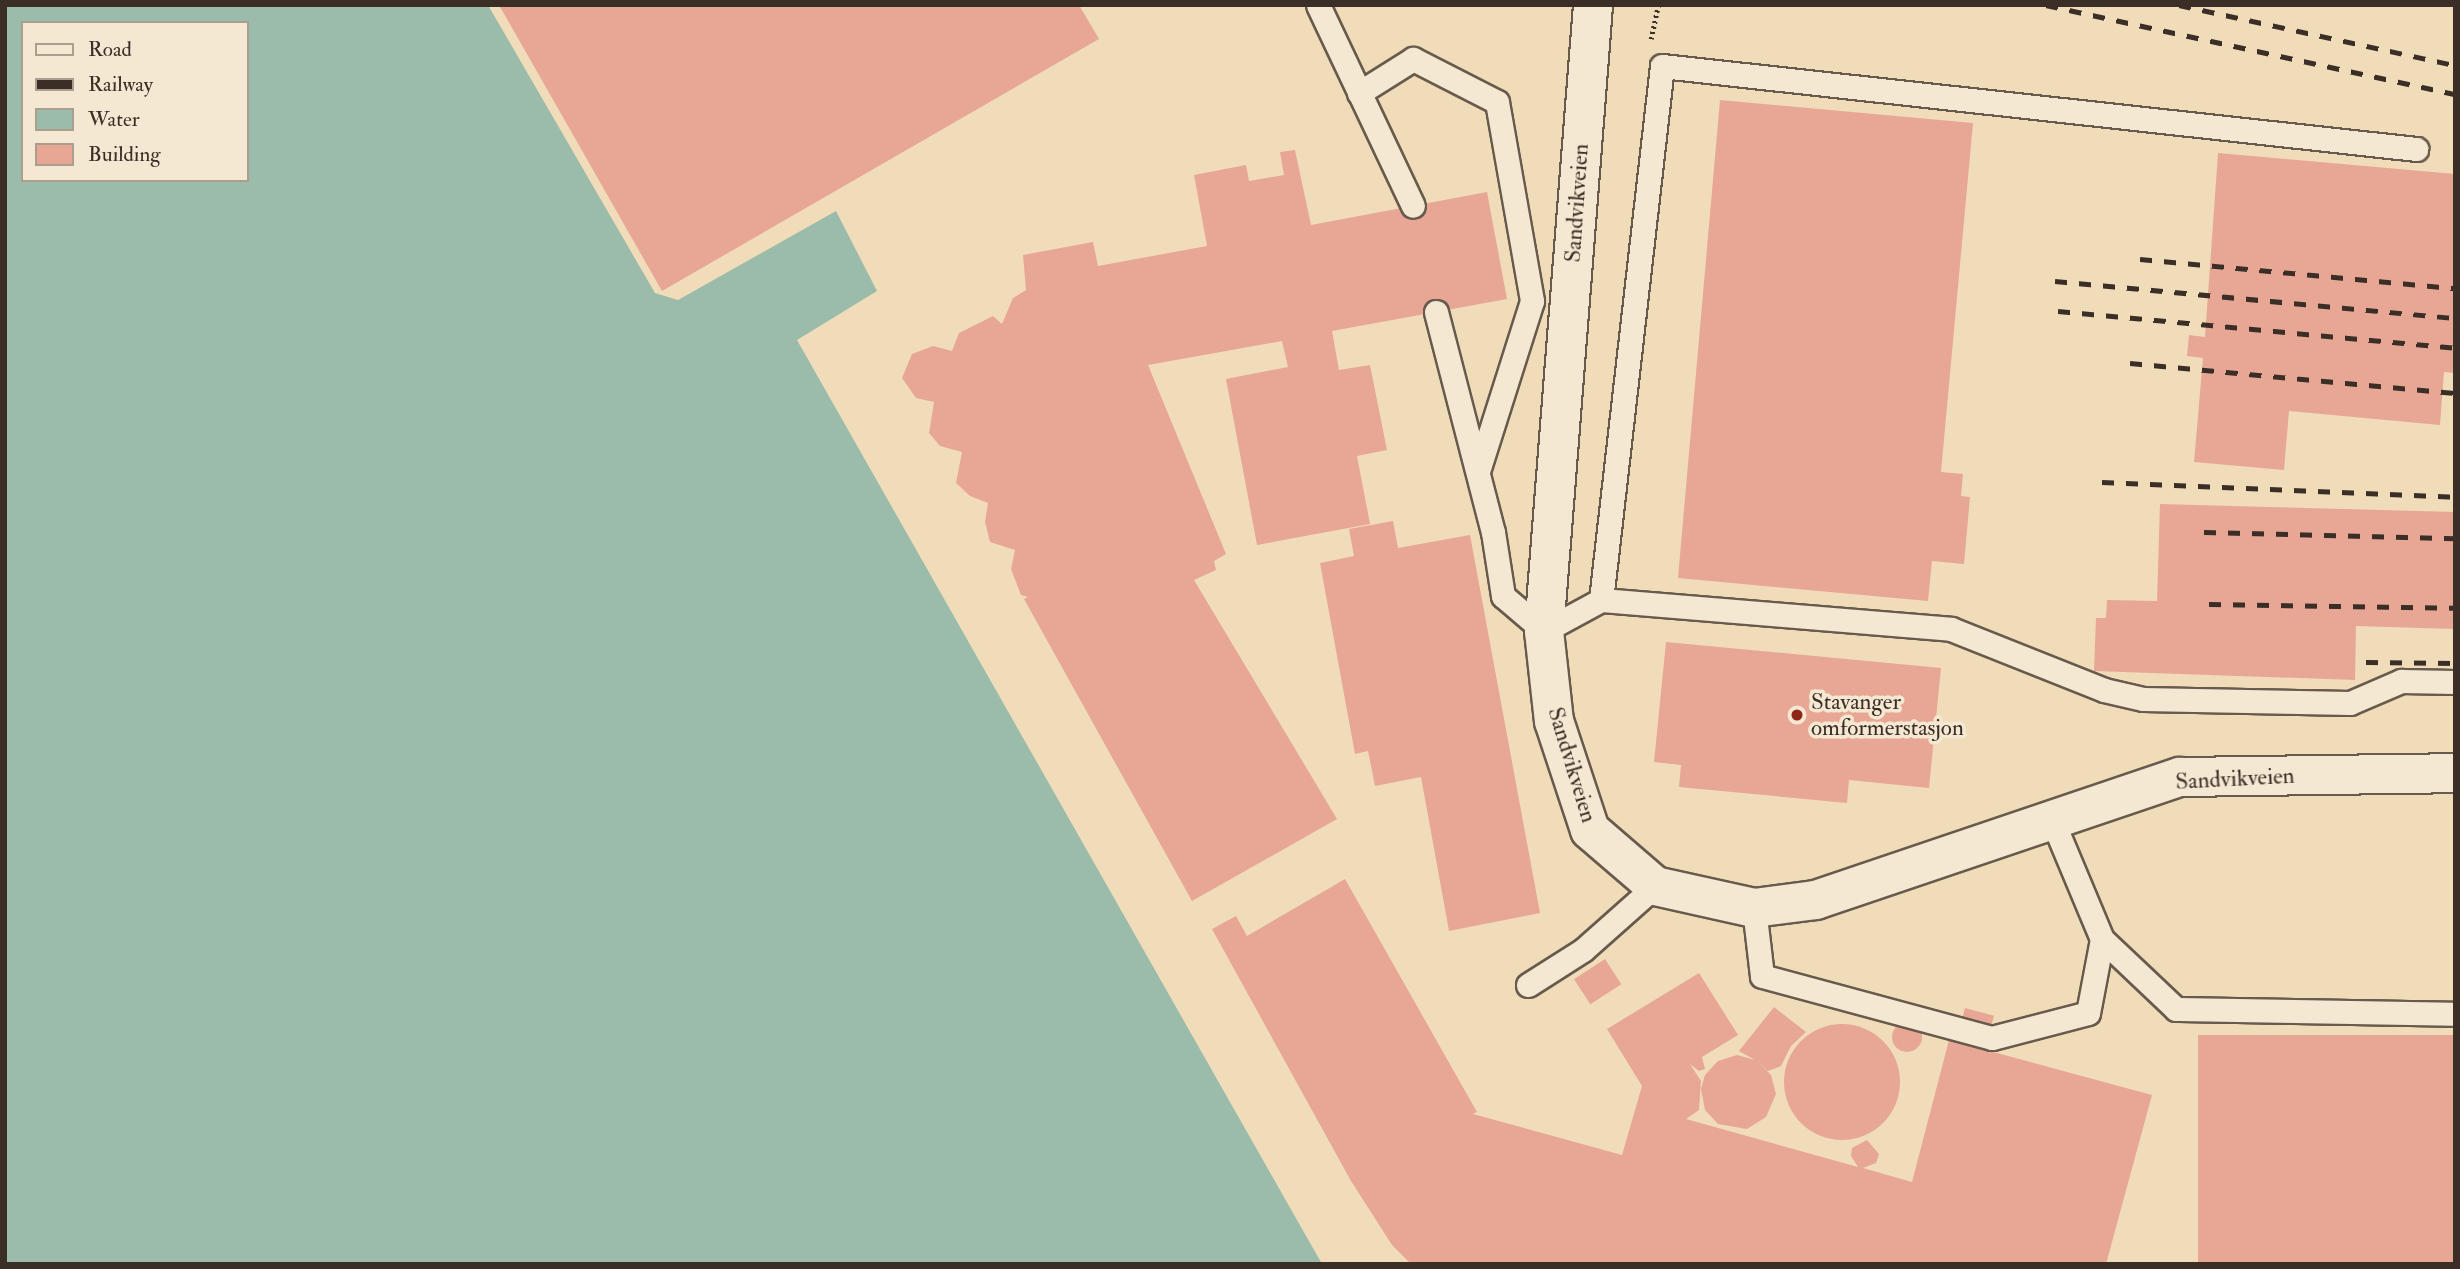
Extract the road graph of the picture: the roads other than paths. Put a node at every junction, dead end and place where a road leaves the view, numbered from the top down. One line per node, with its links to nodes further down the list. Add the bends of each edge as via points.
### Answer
1 (1318, 5): 3 (lane)
2 (1593, 5): 9 (street, Sandvikveien)
3 (1359, 93): 5 (lane); 7 (lane, via 1413,60 1497,102 1532,301)
4 (2416, 149): 8 (lane, via 1662,66)
5 (1413, 206)
6 (1436, 312): 7 (lane)
7 (1478, 471): 9 (lane, via 1503,596)
8 (1601, 600): 9 (lane); 10 (lane, via 1951,629 2104,690 2143,699 2350,703 2402,681)
9 (1544, 631): 13 (street, Sandvikveien, via 1554,720 1590,830)
10 (2455, 681)
11 (2455, 774): 12 (street, Sandvikveien, via 2180,777)
12 (2051, 817): 14 (street, Sandvikveien, via 1816,900); 15 (lane)
13 (1655, 886): 14 (street, Sandvikveien); 16 (lane, via 1583,950)
14 (1754, 908): 15 (lane, via 1762,976 1992,1038 2088,1013)
15 (2102, 939): 17 (lane, via 2176,1009)
16 (1528, 985)
17 (2455, 1014)

